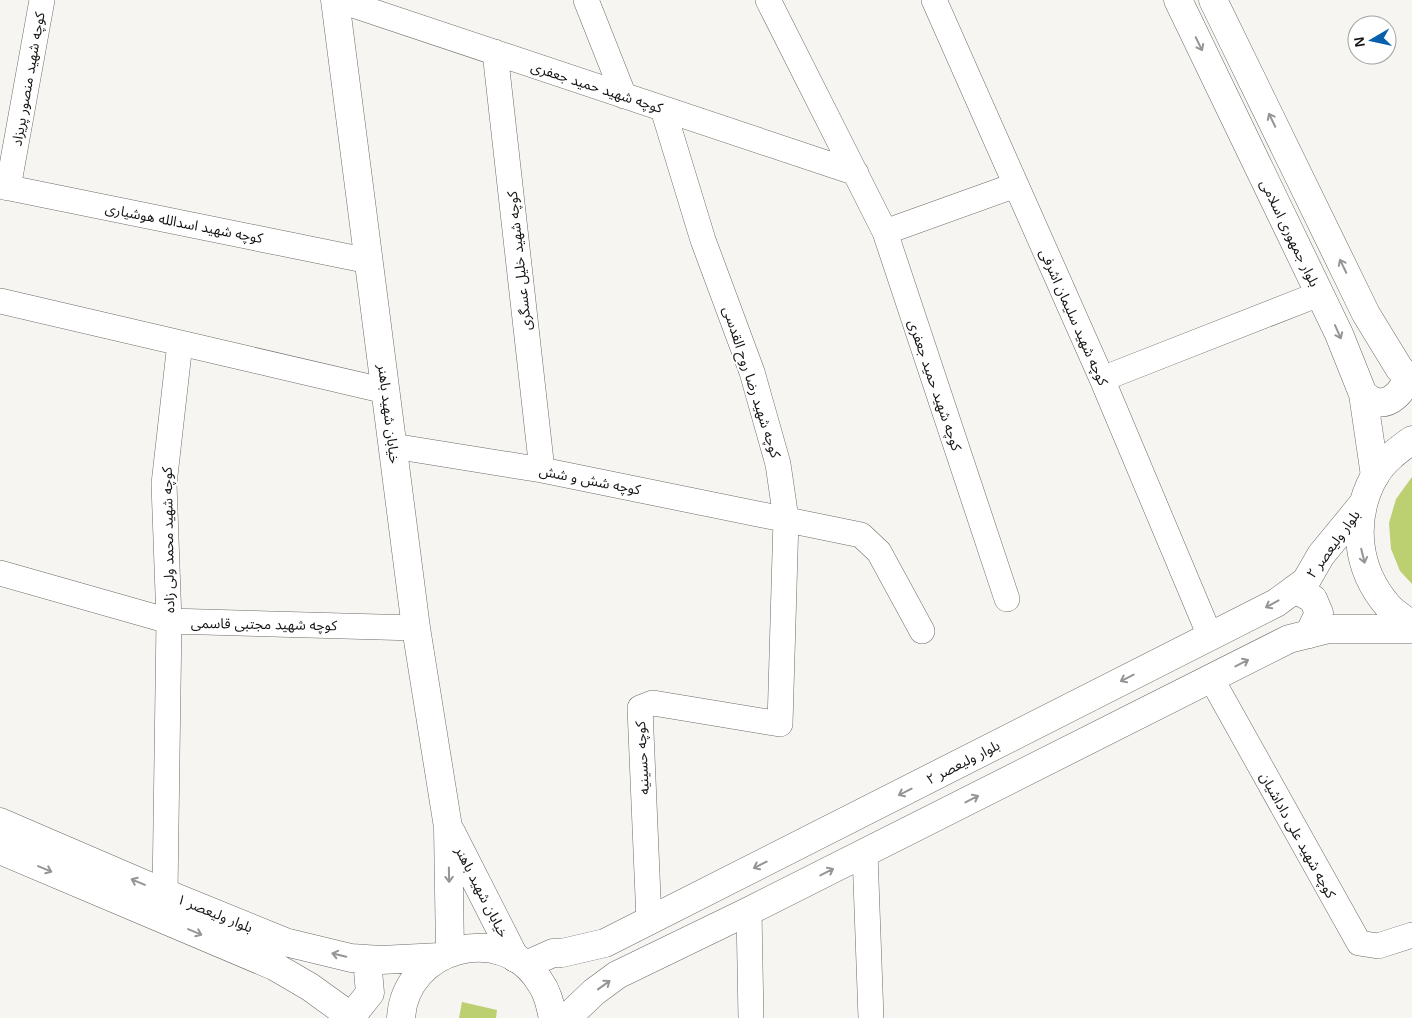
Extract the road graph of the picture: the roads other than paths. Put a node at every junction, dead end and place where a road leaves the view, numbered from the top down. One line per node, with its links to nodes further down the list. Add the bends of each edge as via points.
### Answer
1 (42, 0): 13 (street, کوچه شهید منصور پریزاد)
2 (337, 0): 8 (street, کوچه شهید حمید جعفری); 15 (main road, خیابان شهید باهنر)
3 (586, 0): 9 (street)
4 (768, 0): 11 (street, کوچه شهید حمید جعفری)
5 (934, 0): 12 (street, کوچه شهید سلیمان اشرفی)
6 (1178, 0): 16 (main road, بلوار جمهوری اسلامی, one-way to 16)
7 (1213, 0): 20 (main road, one-way to 7, via 1366,314)
8 (495, 52): 9 (street, کوچه شهید حمید جعفری); 25 (street, کوچه شهید خلیل عسگری)
9 (624, 96): 10 (street, کوچه شهید حمید جعفری)
10 (663, 108): 11 (street, کوچه شهید حمید جعفری); 28 (street, کوچه شهید رضا روح القدسی, via 703,240 752,372 778,464)
11 (856, 173): 14 (street, کوچه شهید حمید جعفری)
12 (1016, 185): 14 (street); 19 (street, کوچه شهید سلیمان اشرفی)
13 (4, 187): 15 (street, کوچه شهید اسدالله هوشیاری)
14 (885, 232): 31 (street, کوچه شهید حمید جعفری)
15 (369, 261): 21 (main road, خیابان شهید باهنر)
16 (1319, 294): 19 (street); 22 (main road, بلوار جمهوری اسلامی, one-way to 22)
17 (0, 301): 18 (street)
18 (180, 343): 21 (street); 32 (street, کوچه شهید محمد ولی زاده, via 164,484)
19 (1102, 379): 38 (street, کوچه شهید سلیمان اشرفی)
20 (1410, 380): 22 (main road, via 1391,399 1382,402)
21 (386, 391): 24 (main road, خیابان شهید باهنر)
22 (1363, 394): 26 (main road, بلوار جمهوری اسلامی)
23 (1412, 440): 26 (main road, via 1393,454)
24 (393, 446): 25 (street, کوچه شش و شش); 34 (main road, خیابان شهید باهنر)
25 (542, 470): 28 (street, کوچه شش و شش)
26 (1375, 476): 27 (main road)
27 (1362, 505): 30 (main road, بلوار ولیعصر ۲, via 1321,555 1306,581); 33 (main road, one-way to 33, via 1359,541 1368,576 1388,607)
28 (786, 519): 36 (street, کوچه شش و شش, via 861,535 879,552); 40 (street, کوچه شهید رضا روح القدسی)
29 (0, 573): 32 (street, کوچه شهید مجتبی قاسمی)
30 (1296, 589): 37 (main road, via 1313,598 1319,613); 38 (main road, بلوار ولیعصر ۲, one-way to 38, via 1276,603)
31 (1007, 599)
32 (169, 621): 34 (street, کوچه شهید مجتبی قاسمی); 45 (street, کوچه شهید محمد ولی زاده)
33 (1412, 624)
34 (416, 628): 42 (main road, خیابان شهید باهنر)
35 (1412, 629): 37 (main road, via 1329,629)
36 (922, 631)
37 (1309, 634): 39 (main road, one-way to 37, via 1289,639)
38 (1210, 636): 47 (main road, بلوار ولیعصر ۲, one-way to 47)
39 (1211, 678): 44 (main road, one-way to 39); 48 (street, کوچه شهید علی داداشیان, via 1358,943 1378,946)
40 (780, 724): 47 (street, کوچه حسینیه, via 653,702 640,708)
41 (0, 822): 45 (main road, بلوار ولیعصر ۱, one-way to 41)
42 (448, 826): 50 (main road, خیابان شهید باهنر, one-way to 50); 52 (main road, خیابان شهید باهنر)
43 (0, 850): 54 (main road, بلوار ولیعصر ۱, one-way to 54, via 274,966)
44 (865, 853): 46 (main road, one-way to 44); 58 (street)
45 (164, 893): 51 (main road, بلوار ولیعصر ۱, one-way to 45, via 286,942)
46 (750, 912): 53 (main road, one-way to 46, via 617,975); 57 (street)
47 (650, 921): 49 (main road, بلوار ولیعصر ۲, via 605,944)
48 (1412, 936)
49 (553, 953): 52 (main road, بلوار ولیعصر ۲); 53 (main road, via 554,987)
50 (445, 954): 51 (main road, بلوار ولیعصر ۱); 52 (main road, بلوار ولیعصر ۱, via 466,948 483,948 500,951); 55 (main road, via 422,970 409,988)
51 (367, 959): 54 (main road, via 370,994)
52 (521, 962): 56 (main road, خیابان شهید باهنر, via 540,981)
53 (574, 1012)
54 (352, 1017)
55 (401, 1018)
56 (553, 1018)
57 (751, 1018)
58 (871, 1018)

